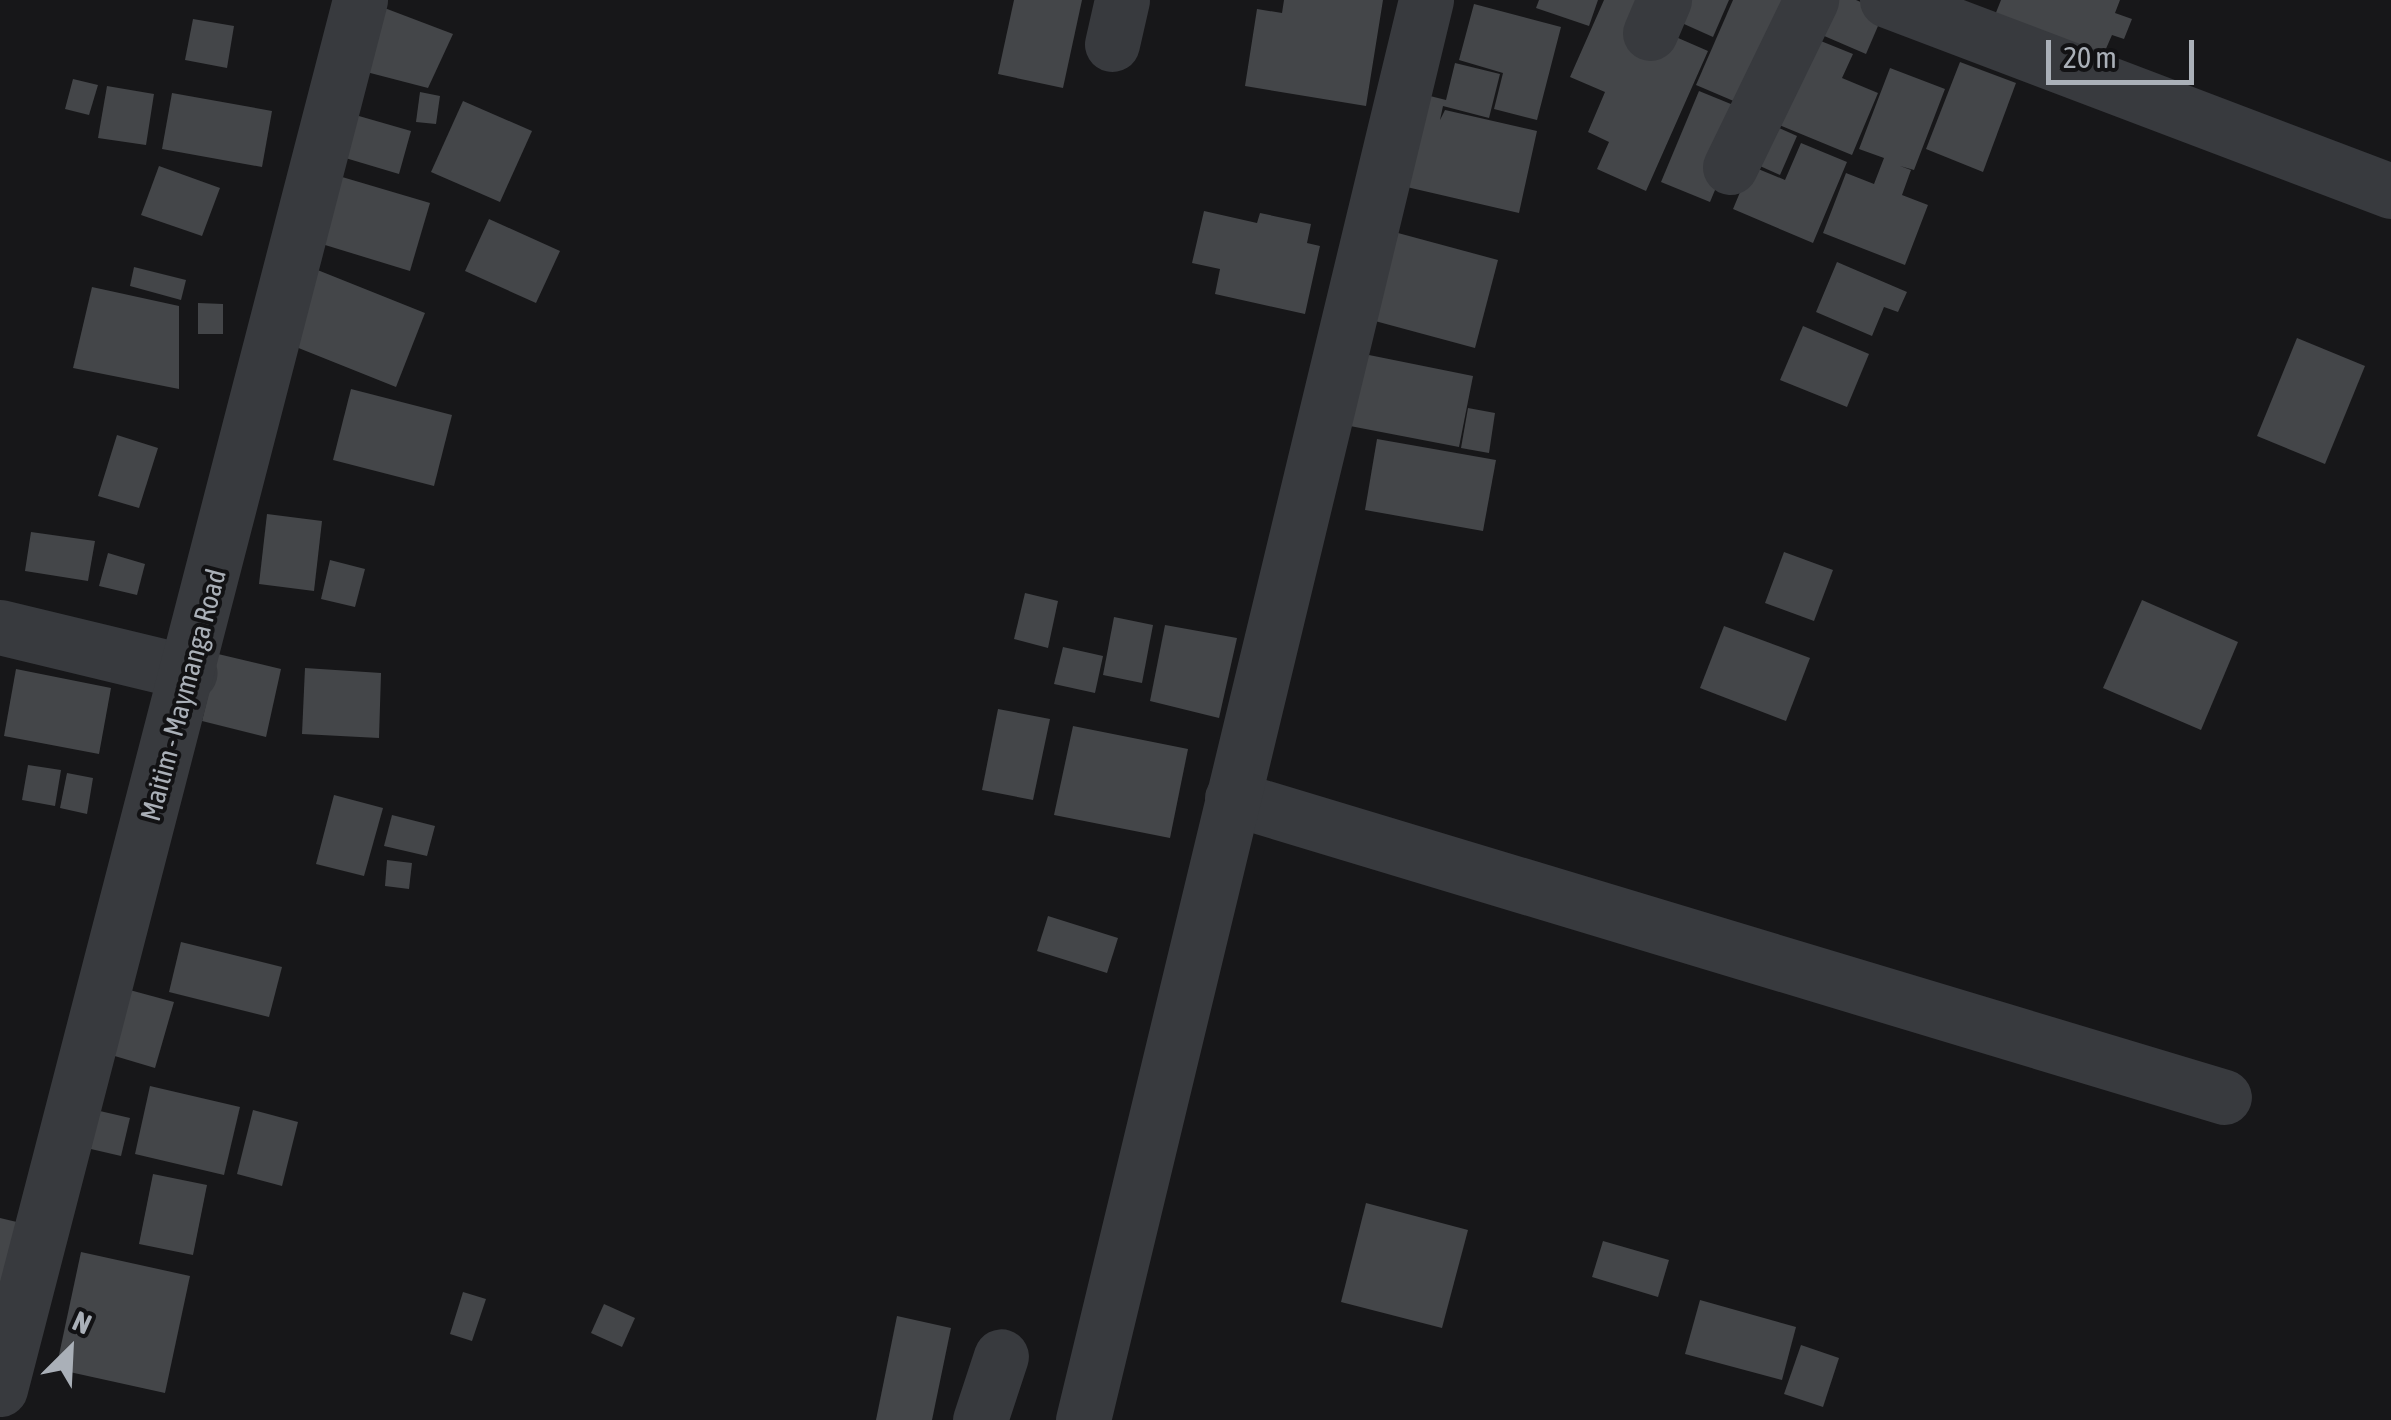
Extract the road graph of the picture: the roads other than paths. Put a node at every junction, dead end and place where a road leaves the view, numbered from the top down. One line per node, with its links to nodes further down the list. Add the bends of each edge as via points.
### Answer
1 (360, 0): 8 (street, Maitim - Maymanga Road)
2 (1426, 0): 9 (street)
3 (1810, 0): 5 (street)
4 (1902, 3): 6 (street)
5 (1730, 167)
6 (2391, 191)
7 (0, 627): 8 (street)
8 (190, 673): 12 (street, Maitim - Maymanga Road)
9 (1232, 798): 10 (street); 16 (street)
10 (2224, 1097)
11 (1001, 1356): 15 (street)
12 (0, 1389)
13 (0, 1414): 14 (street)
14 (19, 1420)
15 (980, 1420)
16 (1083, 1420)

